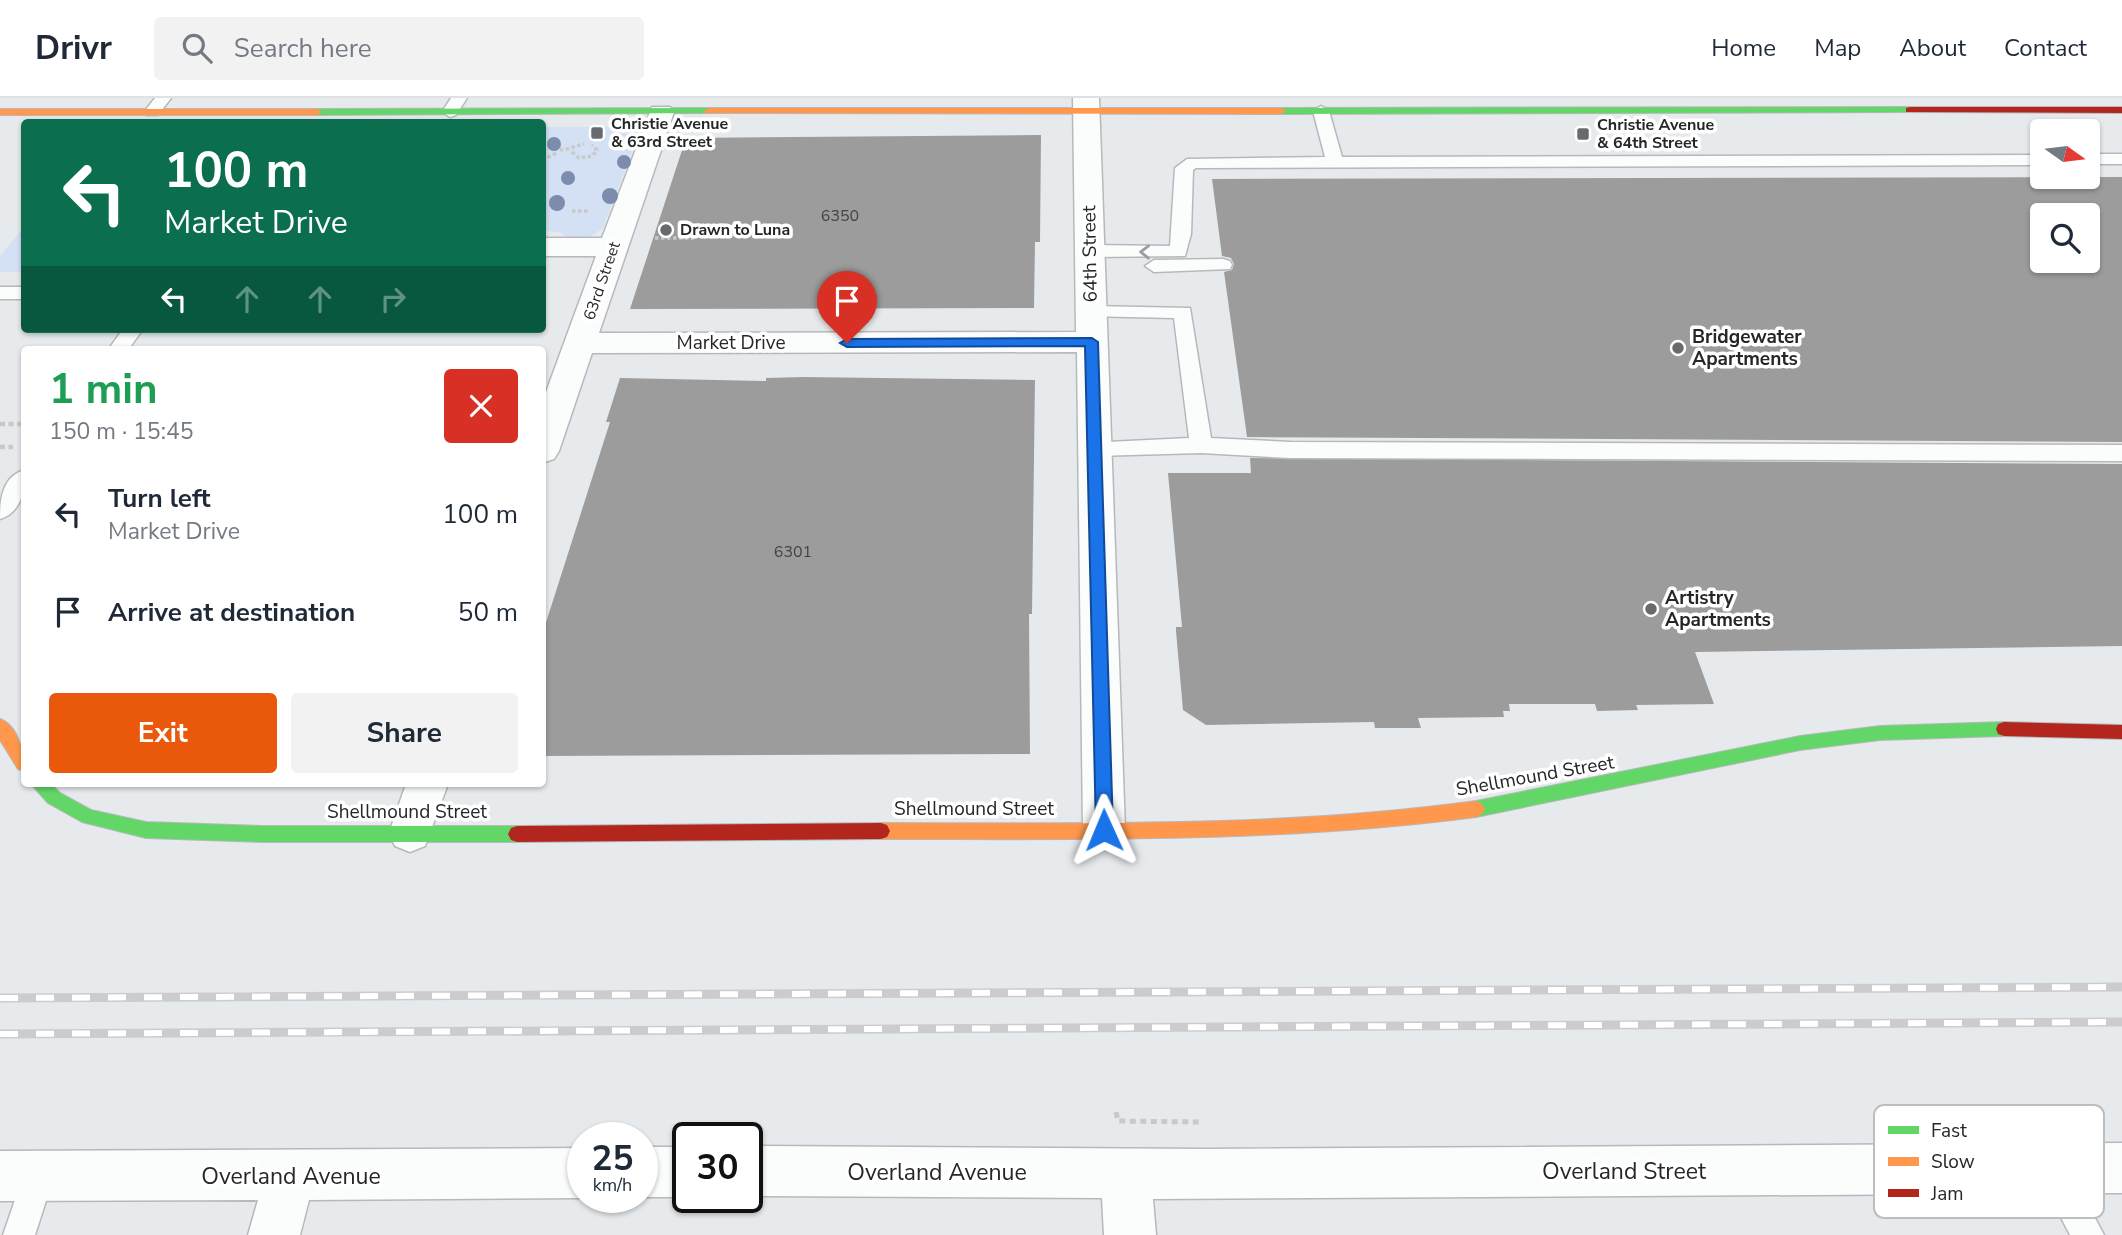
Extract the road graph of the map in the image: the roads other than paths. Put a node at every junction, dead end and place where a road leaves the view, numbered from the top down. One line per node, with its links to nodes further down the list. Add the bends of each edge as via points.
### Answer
1 (163, 98): 9 (lane)
2 (414, 105): 3 (street); 9 (street)
3 (455, 105): 4 (street)
4 (567, 105): 10 (street)
5 (1086, 105): 8 (street); 10 (street); 18 (street, 64th Street)
6 (2122, 110): 8 (street)
7 (0, 111): 9 (street)
8 (1321, 111): 14 (lane)
9 (152, 112)
10 (660, 112): 16 (street, 63rd Street)
11 (2100, 159): 12 (lane)
12 (2122, 159)
13 (2030, 160): 14 (lane)
14 (1335, 163): 17 (lane, via 1193,163 1184,168)
15 (546, 247): 16 (street)
16 (614, 247): 22 (street, 63rd Street)
17 (1178, 252): 18 (lane, one-way to 18); 18 (lane, via 1223,258)
18 (1090, 259): 21 (street, 64th Street)
19 (0, 293): 20 (lane)
20 (21, 293)
21 (1091, 327): 22 (street, Market Drive); 24 (lane, via 1184,312); 25 (street, 64th Street)
22 (580, 343): 23 (street, 63rd Street)
23 (546, 440)
24 (1201, 445): 25 (lane); 26 (lane, via 1290,450)
25 (1095, 448): 34 (street, 64th Street)
26 (2122, 453)
27 (21, 482): 28 (lane)
28 (0, 511)
29 (0, 726): 31 (street)
30 (2122, 732): 34 (street, Shellmound Street, via 1889,732 1756,752 1466,812 1309,825)
31 (21, 759)
32 (43, 787): 35 (street, Shellmound Street, via 74,811 135,828 235,834)
33 (426, 787): 35 (street)
34 (1104, 830): 35 (street, Shellmound Street)
35 (410, 834)
36 (2104, 1168): 37 (street, Overland Street)
37 (2122, 1168)
38 (1874, 1170): 41 (street, Overland Street)
39 (763, 1171): 41 (street, Overland Avenue)
40 (567, 1173): 43 (street, Overland Avenue)
41 (1126, 1174): 47 (street)
42 (19, 1176): 43 (street, Overland Avenue); 45 (lane)
43 (289, 1177): 46 (street)
44 (2079, 1218): 48 (lane)
45 (19, 1235)
46 (274, 1235)
47 (1130, 1235)
48 (2088, 1235)

